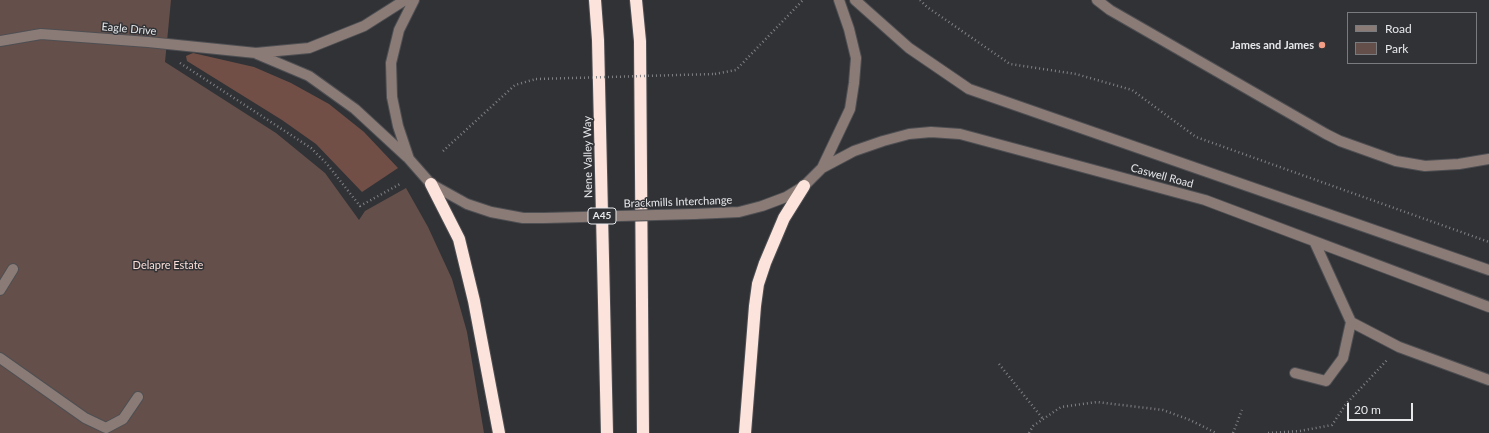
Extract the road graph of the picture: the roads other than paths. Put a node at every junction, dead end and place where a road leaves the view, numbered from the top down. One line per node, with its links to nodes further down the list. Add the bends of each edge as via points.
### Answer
1 (405, 0): 9 (street, Eagle Drive, via 364,26 309,48)
2 (414, 0): 10 (street, Brackmills Interchange, via 399,30 391,63 392,97)
3 (595, 0): 26 (highway, Nene Valley Way / A45)
4 (636, 0): 27 (highway, via 640,41)
5 (839, 0): 12 (street, Brackmills Interchange, via 856,58 854,83 850,109)
6 (855, 0): 17 (street, Caswell Road, via 909,48 969,89)
7 (1097, 0): 11 (street, via 1137,26 1340,141 1396,161 1426,166)
8 (0, 40): 9 (street, Eagle Drive, via 41,34)
9 (256, 53): 10 (street, Eagle Drive, via 309,76 355,109)
10 (409, 159): 13 (street, Brackmills Interchange)
11 (1489, 159)
12 (822, 168): 14 (street, Brackmills Interchange); 15 (street, Caswell Road, via 854,152 909,134 960,134 1204,200)
13 (430, 184): 14 (street, Brackmills Interchange, bridge, via 467,204 523,218 739,212 786,197); 25 (highway, via 459,239 474,301)
14 (804, 186): 28 (highway, via 784,218 758,284)
15 (1314, 242): 19 (street, Caswell Road); 20 (street)
16 (13, 269): 18 (street)
17 (1489, 270)
18 (0, 290)
19 (1489, 307)
20 (1351, 322): 22 (street, via 1343,358 1326,381); 23 (street, via 1399,348)
21 (0, 358): 24 (street, via 85,418 106,428 122,419)
22 (1295, 373)
23 (1489, 380)
24 (138, 397)
25 (499, 433)
26 (607, 433)
27 (643, 433)
28 (745, 433)

